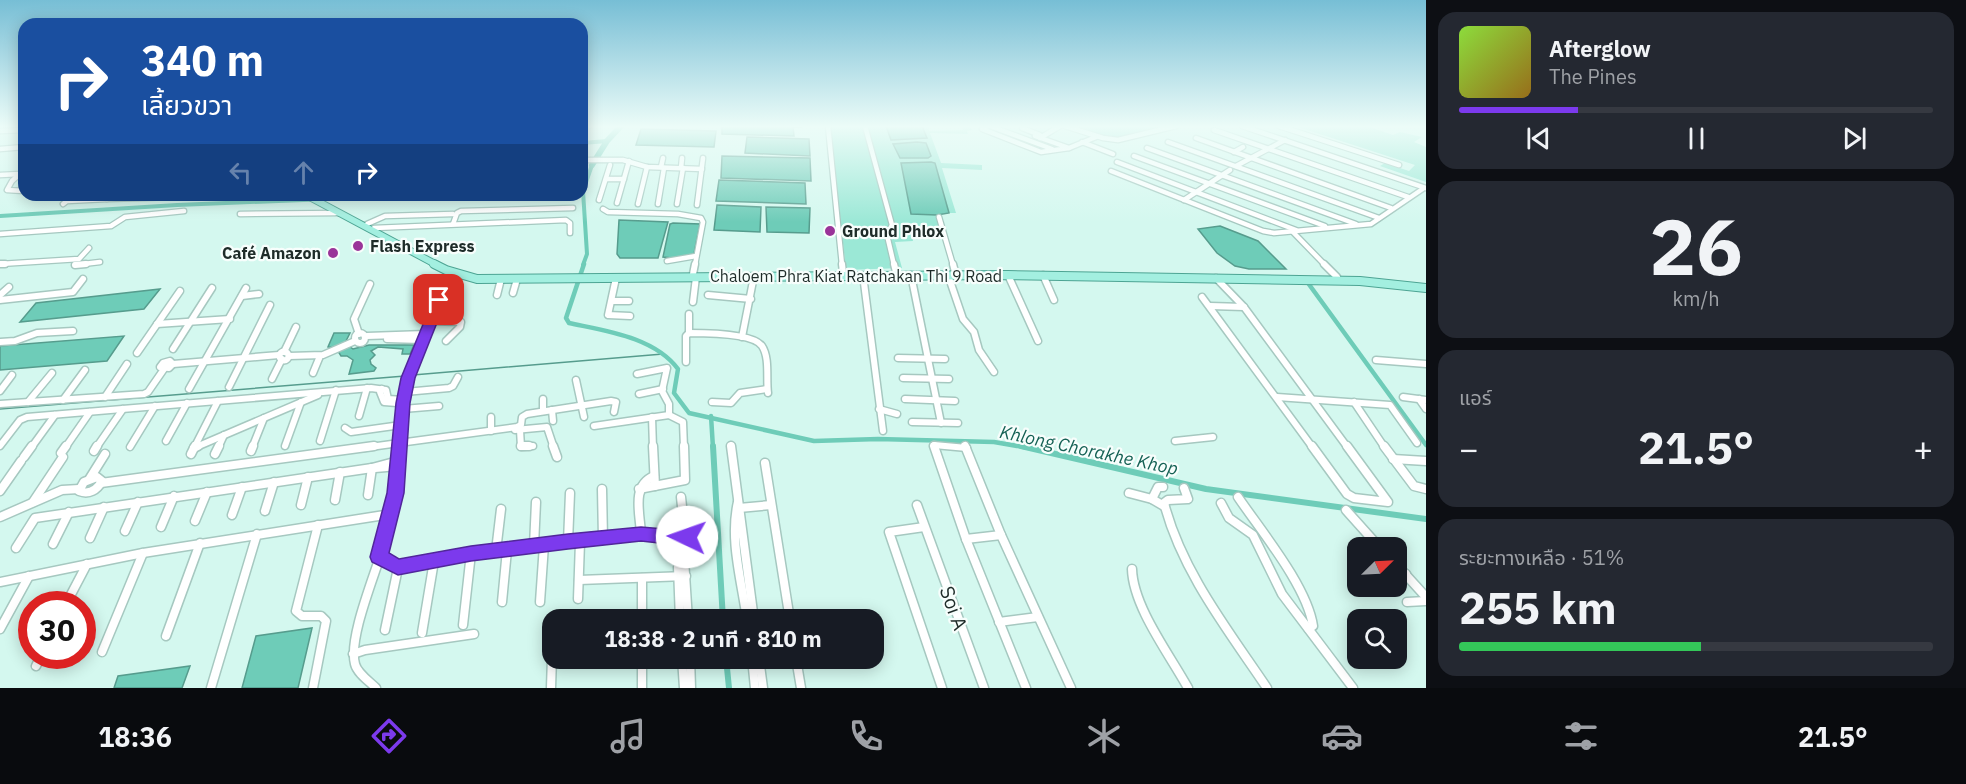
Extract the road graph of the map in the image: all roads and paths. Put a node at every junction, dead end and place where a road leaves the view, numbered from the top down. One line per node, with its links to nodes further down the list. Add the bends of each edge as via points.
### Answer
1 (642, 158): 19 (street)
2 (663, 158): 24 (street)
3 (682, 158): 25 (street)
4 (703, 158): 26 (street)
5 (831, 158): 83 (street)
6 (874, 158): 82 (street, via 892,225 886,234)
7 (1140, 158): 38 (street)
8 (1173, 158): 32 (street)
9 (1214, 158): 22 (street)
10 (1252, 158): 22 (street); 57 (street)
11 (1295, 158): 29 (street)
12 (1336, 158): 20 (street)
13 (1378, 158): 21 (street)
14 (1370, 159): 20 (street)
15 (588, 160): 16 (street)
16 (614, 162): 17 (street); 35 (street)
17 (630, 162): 19 (street); 36 (street)
18 (1117, 162): 42 (street)
19 (640, 165): 23 (street)
20 (1360, 165): 40 (street)
21 (1399, 165)
22 (1236, 166): 39 (street)
23 (647, 167): 24 (street); 51 (street)
24 (663, 167): 25 (street); 52 (street)
25 (682, 168): 26 (street); 53 (street)
26 (702, 169): 54 (street)
27 (1230, 170): 32 (street)
28 (1111, 171): 45 (street)
29 (1335, 172): 33 (street); 43 (street)
30 (18, 173): 31 (street)
31 (0, 175)
32 (1221, 175): 38 (street); 69 (street)
33 (1328, 176)
34 (18, 177): 41 (street, via 8,189)
35 (606, 179): 36 (street); 44 (street)
36 (624, 179): 49 (street)
37 (1292, 181): 39 (street)
38 (1209, 184): 42 (street); 70 (street)
39 (1287, 185): 65 (street)
40 (1425, 188): 43 (street)
41 (18, 190)
42 (1197, 192): 45 (street); 72 (street)
43 (1408, 197): 57 (street)
44 (599, 200)
45 (1184, 200): 72 (street, via 1263,231)
46 (67, 201): 50 (street)
47 (319, 201): 55 (main road, Chaloem Phra Kiat Ratchakan Thi 9 Road)
48 (322, 201): 55 (main road, Chaloem Phra Kiat Ratchakan Thi 9 Road)
49 (617, 203)
50 (63, 204)
51 (638, 204)
52 (658, 204)
53 (677, 204)
54 (697, 205)
55 (329, 206): 61 (main road, Chaloem Phra Kiat Ratchakan Thi 9 Road); 67 (main road, Chaloem Phra Kiat Ratchakan Thi 9 Road)
56 (573, 208): 58 (street)
57 (1391, 208): 65 (street)
58 (548, 209): 66 (street); 68 (street, via 460,211)
59 (603, 209): 76 (street, via 701,218)
60 (184, 211): 74 (street, via 125,218 107,227)
61 (339, 213): 62 (street); 81 (main road, Chaloem Phra Kiat Ratchakan Thi 9 Road)
62 (240, 214)
63 (453, 214): 67 (street, via 385,216)
64 (939, 217): 84 (street)
65 (1379, 218): 69 (street, via 1371,224)
66 (543, 221): 68 (street); 73 (street, via 569,221)
67 (367, 224): 71 (main road, Chaloem Phra Kiat Ratchakan Thi 9 Road)
68 (453, 224): 71 (street)
69 (1358, 225): 70 (street)
70 (1327, 227): 72 (street)
71 (374, 228): 81 (main road, Chaloem Phra Kiat Ratchakan Thi 9 Road)
72 (1295, 231): 93 (street)
73 (570, 233)
74 (0, 234)
75 (89, 248): 77 (street)
76 (696, 256): 78 (street); 88 (street)
77 (79, 259): 79 (street, via 73,267); 80 (street)
78 (667, 261)
79 (100, 262)
80 (0, 264)
81 (453, 271): 91 (main road, Chaloem Phra Kiat Ratchakan Thi 9 Road); 96 (main road, Chaloem Phra Kiat Ratchakan Thi 9 Road, via 477,279); 125 (street)
82 (896, 272): 83 (main road, Chaloem Phra Kiat Ratchakan Thi 9 Road); 84 (main road, Chaloem Phra Kiat Ratchakan Thi 9 Road)
83 (843, 273): 88 (main road, Chaloem Phra Kiat Ratchakan Thi 9 Road)
84 (952, 273): 86 (main road, Chaloem Phra Kiat Ratchakan Thi 9 Road); 87 (main road, Chaloem Phra Kiat Ratchakan Thi 9 Road); 93 (main road, Chaloem Phra Kiat Ratchakan Thi 9 Road); 153 (street, via 963,319)
85 (863, 275): 86 (main road, Chaloem Phra Kiat Ratchakan Thi 9 Road); 89 (main road, Chaloem Phra Kiat Ratchakan Thi 9 Road); 194 (street)
86 (911, 275): 145 (street, via 928,350)
87 (1008, 275): 90 (main road, Chaloem Phra Kiat Ratchakan Thi 9 Road); 137 (street)
88 (694, 276): 89 (main road, Chaloem Phra Kiat Ratchakan Thi 9 Road); 92 (main road, Chaloem Phra Kiat Ratchakan Thi 9 Road); 98 (main road, Chaloem Phra Kiat Ratchakan Thi 9 Road); 118 (street)
89 (754, 276): 113 (street)
90 (1043, 276): 94 (main road, Chaloem Phra Kiat Ratchakan Thi 9 Road); 115 (street)
91 (553, 277): 92 (main road, Chaloem Phra Kiat Ratchakan Thi 9 Road); 97 (main road, Chaloem Phra Kiat Ratchakan Thi 9 Road)
92 (603, 277): 98 (main road, Chaloem Phra Kiat Ratchakan Thi 9 Road)
93 (1337, 277): 102 (main road, Chaloem Phra Kiat Ratchakan Thi 9 Road)
94 (1216, 278): 102 (main road, Chaloem Phra Kiat Ratchakan Thi 9 Road, via 1360,281); 121 (street)
95 (83, 279): 114 (street, via 73,292)
96 (501, 279): 97 (main road, Chaloem Phra Kiat Ratchakan Thi 9 Road); 109 (street)
97 (517, 279): 106 (street)
98 (616, 280): 99 (street); 116 (street)
99 (589, 282)
100 (370, 284): 130 (street, via 354,319)
101 (9, 287): 108 (street)
102 (1426, 287)
103 (212, 288): 126 (street)
104 (246, 288): 111 (street)
105 (180, 291): 127 (street)
106 (513, 293)
107 (259, 294): 111 (street)
108 (0, 295)
109 (497, 295)
110 (708, 295): 113 (street)
111 (242, 296): 124 (street)
112 (1202, 297): 120 (street)
113 (751, 299): 133 (street)
114 (0, 300)
115 (1054, 300)
116 (612, 301): 117 (street); 123 (street, via 608,315)
117 (629, 302)
118 (693, 302)
119 (270, 305): 143 (street)
120 (1210, 306): 121 (street); 173 (street)
121 (1244, 307): 180 (street)
122 (689, 314): 131 (street)
123 (630, 315)
124 (230, 319): 126 (street); 148 (street)
125 (430, 321): 132 (street); 136 (street, via 461,322)
126 (190, 322): 127 (street); 139 (street)
127 (157, 324): 140 (street)
128 (296, 327): 141 (street)
129 (72, 331): 138 (street, via 37,333)
130 (359, 334): 134 (street); 135 (street)
131 (687, 334): 133 (street); 149 (street)
132 (423, 337): 134 (street); 183 (street)
133 (742, 337): 186 (street, via 762,346 768,391 740,393 731,403)
134 (366, 338): 135 (street)
135 (355, 341): 142 (street)
136 (446, 341)
137 (1038, 341)
138 (0, 342)
139 (173, 349)
140 (136, 353)
141 (283, 356): 142 (street); 143 (street); 161 (street)
142 (320, 356): 155 (street)
143 (243, 358): 148 (street); 164 (street)
144 (898, 358): 145 (street)
145 (926, 358): 146 (street); 160 (street)
146 (945, 359)
147 (1376, 360): 151 (street)
148 (206, 361): 166 (street); 172 (street, via 173,364 147,393)
149 (686, 362)
150 (127, 364): 172 (street)
151 (1426, 364)
152 (85, 370): 177 (street)
153 (994, 372)
154 (52, 373): 184 (street)
155 (313, 374)
156 (637, 374): 167 (street, via 667,368)
157 (12, 375): 168 (street)
158 (458, 377): 183 (street, via 451,387)
159 (903, 378): 160 (street)
160 (930, 378): 163 (street); 178 (street)
161 (272, 379)
162 (576, 380): 190 (street)
163 (949, 380)
164 (229, 387)
165 (367, 388): 169 (street); 183 (street, via 382,389 384,402); 203 (street)
166 (189, 389)
167 (663, 389): 171 (street); 202 (street)
168 (0, 390)
169 (336, 390): 170 (street); 221 (street)
170 (324, 392): 182 (street); 185 (street)
171 (639, 394)
172 (105, 397): 177 (street)
173 (1277, 397): 180 (street); 180 (street, via 1347,494 1388,502)
174 (1403, 397): 181 (street)
175 (543, 399): 197 (street)
176 (905, 399): 178 (street)
177 (63, 400): 184 (street)
178 (935, 400): 179 (street); 210 (street)
179 (955, 400)
180 (1314, 400): 187 (street)
181 (1423, 400): 195 (street)
182 (218, 401): 189 (street); 218 (street, via 192,451)
183 (404, 401): 192 (street); 212 (street)
184 (28, 402): 188 (street)
185 (301, 402): 207 (street); 226 (street)
186 (712, 402)
187 (1354, 402): 223 (street, via 1392,406); 235 (street)
188 (0, 404)
189 (187, 404): 191 (street); 220 (street)
190 (581, 405): 196 (street); 199 (street, via 614,400); 205 (street)
191 (155, 406): 193 (street); 229 (street)
192 (439, 406)
193 (123, 409): 198 (street); 231 (street)
194 (879, 409): 200 (street); 217 (street)
195 (1426, 409)
196 (552, 410): 197 (street); 208 (street)
197 (543, 411): 215 (street, via 523,416 520,426)
198 (90, 412): 201 (street); 266 (street)
199 (614, 412)
200 (897, 414)
201 (55, 415): 225 (street, via 20,420); 254 (street)
202 (669, 415): 206 (street); 246 (street, via 683,422 685,480)
203 (359, 416)
204 (491, 417): 215 (street)
205 (584, 417)
206 (652, 417): 213 (street); 242 (street)
207 (264, 418): 218 (street); 230 (street)
208 (553, 421)
209 (912, 422): 210 (street)
210 (941, 423): 211 (street)
211 (958, 423)
212 (401, 426): 214 (street, via 355,432); 224 (street)
213 (594, 426)
214 (345, 428)
215 (491, 430): 224 (street)
216 (520, 430): 224 (street); 227 (street, via 521,447); 234 (street, via 547,427)
217 (883, 431)
218 (225, 435): 233 (street)
219 (1212, 437): 222 (street)
220 (166, 441)
221 (320, 441)
222 (1175, 441)
223 (1417, 443)
224 (399, 444): 237 (street); 245 (street)
225 (0, 446)
226 (285, 446)
227 (533, 446)
228 (731, 446): 271 (street)
229 (130, 447)
230 (251, 451)
231 (94, 452)
232 (105, 454): 243 (street)
233 (215, 454)
234 (557, 457)
235 (1393, 459): 236 (street); 253 (street, via 1414,486)
236 (1426, 461)
237 (398, 464): 239 (street); 278 (street)
238 (765, 464): 269 (street)
239 (373, 468): 240 (street); 258 (street)
240 (340, 472): 241 (street); 263 (street)
241 (308, 477): 244 (street); 268 (street)
242 (654, 477): 246 (street); 252 (street, via 645,480)
243 (90, 479): 245 (street, via 99,478); 250 (street)
244 (274, 482): 248 (street); 276 (street)
245 (101, 483): 250 (street, via 86,493)
246 (655, 486): 252 (street)
247 (1163, 486): 262 (street, via 1158,487)
248 (242, 487): 255 (street); 279 (street)
249 (1184, 488): 272 (street, via 1188,499 1166,501)
250 (79, 489): 266 (street, via 62,490)
251 (602, 489): 291 (street)
252 (639, 489): 287 (street)
253 (1426, 489)
254 (0, 492)
255 (207, 492): 259 (street); 281 (street)
256 (570, 493): 294 (street)
257 (1130, 493): 262 (street)
258 (368, 495)
259 (174, 496): 264 (street); 283 (street)
260 (681, 497): 292 (street)
261 (1238, 497): 332 (street, via 1305,601 1314,620)
262 (1152, 499): 272 (street)
263 (335, 500)
264 (138, 502): 273 (street); 285 (street)
265 (536, 502): 299 (street)
266 (32, 503): 280 (street)
267 (1221, 503): 332 (street, via 1232,521 1253,535 1282,594)
268 (302, 505)
269 (771, 505): 271 (street); 328 (street)
270 (917, 505): 284 (street, Soi A)
271 (738, 506): 314 (street)
272 (1164, 506): 363 (street, via 1189,568)
273 (104, 507): 277 (street); 290 (street)
274 (501, 509): 302 (street)
275 (1346, 510): 289 (street)
276 (265, 511)
277 (69, 512): 296 (street); 300 (street, via 33,519)
278 (391, 514): 282 (street); 305 (street)
279 (232, 515)
280 (0, 517)
281 (195, 521)
282 (318, 525): 286 (street); 349 (street, via 296,611 302,616 321,616 326,621)
283 (160, 527)
284 (924, 528): 358 (street, via 889,532); 359 (street, Soi A)
285 (125, 531)
286 (257, 534): 297 (street); 348 (street)
287 (641, 534): 291 (street); 292 (street)
288 (1001, 535): 293 (street); 293 (street, via 967,448 934,445); 329 (street)
289 (1370, 537)
290 (90, 538)
291 (603, 539): 295 (street)
292 (682, 539): 312 (street)
293 (966, 539): 330 (street)
294 (568, 542): 295 (street); 298 (street)
295 (580, 542): 315 (street)
296 (53, 543)
297 (200, 543): 303 (street); 337 (street)
298 (544, 545): 299 (street); 321 (street)
299 (534, 546): 301 (street)
300 (16, 548)
301 (507, 550): 302 (street); 320 (street)
302 (495, 551): 304 (street)
303 (143, 553): 307 (street); 338 (street)
304 (471, 553): 306 (street); 331 (street)
305 (379, 557): 308 (street); 339 (street)
306 (434, 561): 308 (street); 335 (street)
307 (87, 564): 311 (street); 317 (street)
308 (398, 567): 334 (street)
309 (1132, 569): 362 (street, via 1138,597)
310 (1407, 575): 319 (street)
311 (29, 576): 316 (street); 333 (street)
312 (682, 576): 313 (street); 324 (street); 325 (street)
313 (642, 578): 315 (street); 323 (street)
314 (745, 579): 326 (street); 327 (street)
315 (579, 580): 318 (street)
316 (0, 582)
317 (73, 591)
318 (578, 599)
319 (1426, 599): 322 (street)
320 (502, 602)
321 (540, 602)
322 (1407, 602)
323 (642, 609)
324 (680, 609)
325 (686, 609)
326 (746, 609)
327 (752, 609)
328 (788, 609)
329 (1038, 617): 330 (street); 361 (street)
330 (999, 622): 360 (street)
331 (463, 625)
332 (1308, 628): 364 (street)
333 (0, 629)
334 (385, 630)
335 (422, 633)
336 (474, 634): 339 (street)
337 (166, 636)
338 (102, 651)
339 (353, 654): 350 (street, via 355,667)
340 (552, 669): 351 (street)
341 (642, 669): 352 (street)
342 (685, 669): 347 (street)
343 (688, 669): 347 (street)
344 (753, 669): 355 (street)
345 (760, 669): 356 (street)
346 (798, 669): 357 (street)
347 (687, 675): 353 (street); 354 (street)
348 (211, 688)
349 (313, 688)
350 (376, 688)
351 (551, 688)
352 (642, 688)
353 (684, 688)
354 (691, 688)
355 (755, 688)
356 (763, 688)
357 (801, 688)
358 (942, 688)
359 (984, 688)
360 (1026, 688)
361 (1071, 688)
362 (1188, 688)
363 (1267, 688)
364 (1353, 688)

